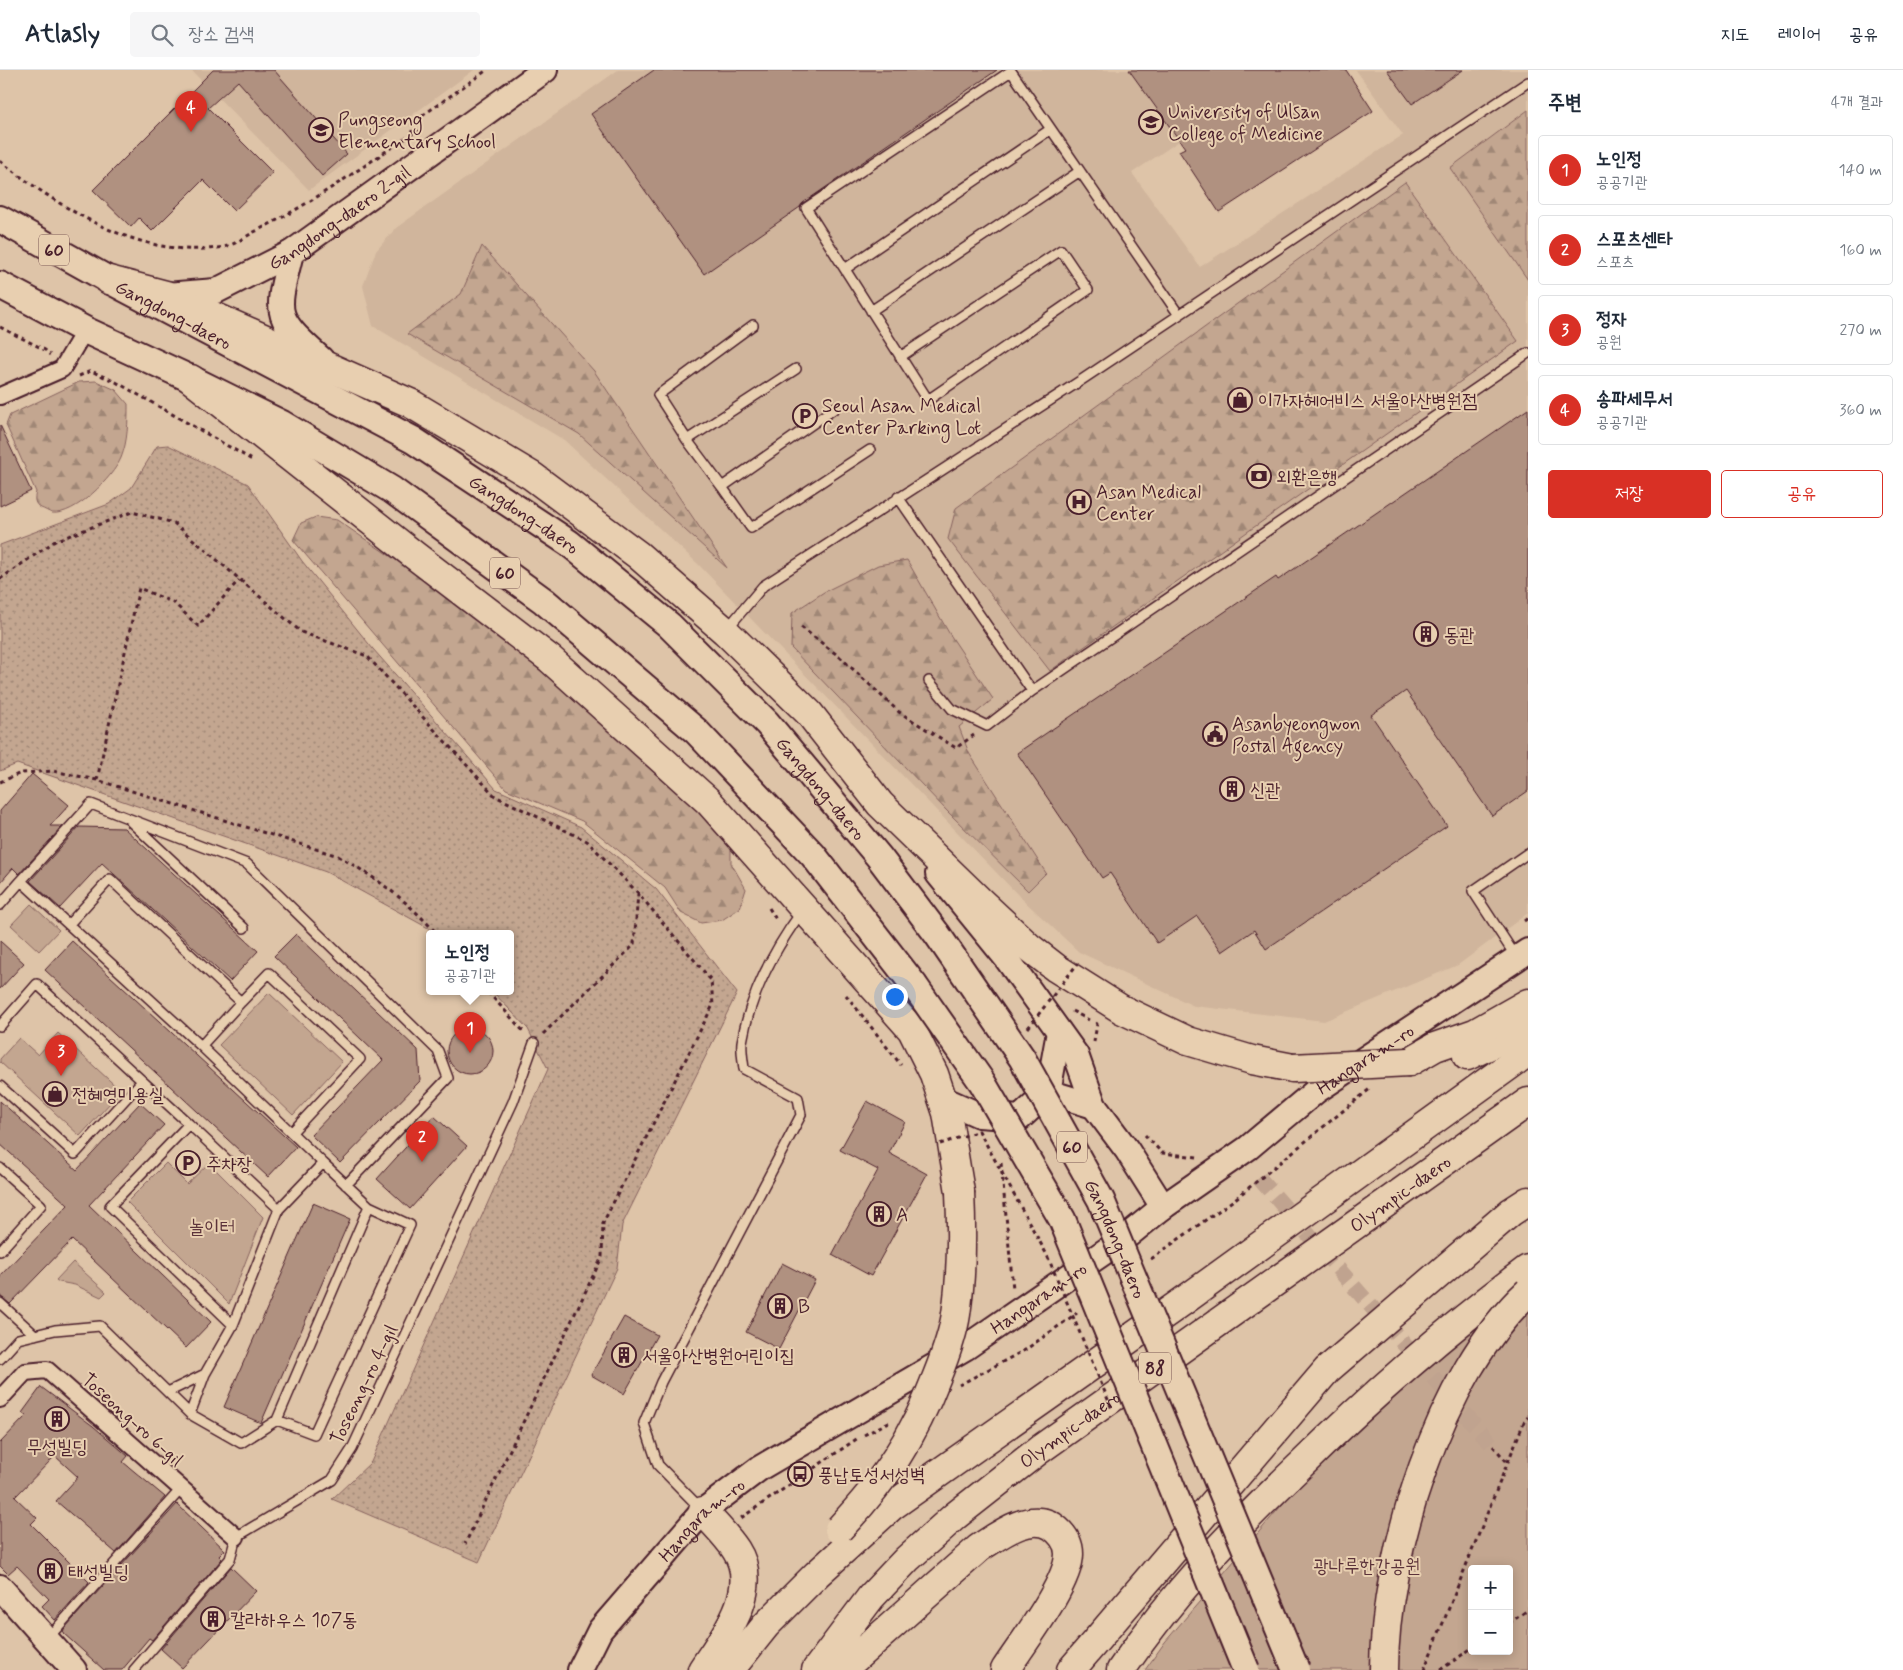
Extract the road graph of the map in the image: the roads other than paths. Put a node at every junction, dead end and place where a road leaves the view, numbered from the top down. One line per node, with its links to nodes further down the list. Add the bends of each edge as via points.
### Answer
1 (545, 70): 6 (street, Gangdong-daero 2-gil)
2 (1528, 82): 12 (lane)
3 (1052, 129): 4 (lane); 7 (lane); 7 (lane, via 1011,71 806,208)
4 (1080, 170): 11 (lane); 12 (lane)
5 (0, 219): 8 (main road, Gangdong-daero / 60)
6 (291, 253): 10 (street, Gangdong-daero 2-gil, via 216,291); 17 (street, via 279,309 289,331)
7 (844, 269): 11 (lane)
8 (109, 280): 10 (highway); 91 (main road, Gangdong-daero / 60, bridge, via 413,440 569,543 669,625 767,723 879,857 937,934 1022,1058 1101,1200)
9 (0, 284): 14 (main road, 60)
10 (166, 295): 17 (highway)
11 (871, 311): 16 (lane)
12 (1178, 315): 25 (lane)
13 (753, 325): 22 (lane, via 658,394)
14 (85, 330): 19 (main road, 60); 20 (street, via 68,374)
15 (1528, 353): 28 (lane)
16 (900, 357): 16 (lane, via 928,400 1088,290 1061,250)
17 (329, 366): 26 (highway, via 410,403 532,476 638,555)
18 (796, 369): 22 (lane)
19 (192, 379): 34 (highway, via 550,659 708,801); 90 (main road, 60, bridge, via 282,424 392,490 544,601 696,731 813,855 914,985 982,1082 1062,1219)
20 (0, 396)
21 (835, 408): 24 (lane)
22 (687, 440): 24 (lane)
23 (870, 450): 24 (lane, via 751,528)
24 (722, 487)
25 (898, 497): 26 (lane, via 763,586); 28 (lane)
26 (725, 631): 29 (highway, via 809,713)
27 (929, 681): 28 (lane, via 952,708 987,726)
28 (1032, 691)
29 (880, 804): 42 (street, via 1008,959); 46 (highway, bridge, via 1029,947 1088,990 1121,1009 1188,1041 1225,1054 1294,1068)
30 (128, 819): 32 (lane, via 91,804); 36 (lane); 57 (lane, via 247,864 438,1051 448,1078)
31 (1528, 853): 37 (lane, via 1472,891)
32 (21, 881): 33 (lane); 35 (lane)
33 (0, 905)
34 (797, 919): 50 (highway, via 912,1030 934,1074); 75 (lane, via 752,1004 742,1044 744,1069 798,1098 801,1115 661,1382 644,1423 658,1465)
35 (69, 924): 38 (lane, via 110,879); 44 (lane)
36 (244, 928)
37 (1522, 956): 60 (street, Hangaram-ro, via 1316,1091 1248,1148)
38 (241, 1002): 44 (lane); 54 (lane, via 269,973 360,1058)
39 (1528, 1003): 46 (highway, via 1475,1033 1435,1047)
40 (0, 1026): 47 (lane, via 37,984)
41 (1528, 1027): 46 (highway, via 1452,1062)
42 (1059, 1032): 49 (street); 52 (street, via 1076,1055)
43 (534, 1043): 76 (lane, Toseong-ro 4-gil, via 513,1102 352,1449 332,1480)
44 (201, 1046): 54 (lane)
45 (1528, 1052): 78 (highway, via 892,1506)
46 (1409, 1062)
47 (142, 1081): 48 (lane, via 75,1154); 53 (lane)
48 (0, 1086)
49 (1048, 1092): 50 (street, via 1020,1118 978,1115); 52 (street)
50 (942, 1099): 78 (highway, bridge, via 954,1147 962,1234 956,1315 946,1355 915,1429 895,1463 870,1496 813,1556)
51 (1528, 1102): 85 (highway, Olympic-daero / 88, via 1039,1450 955,1516 870,1597)
52 (1094, 1106): 60 (street)
53 (189, 1124): 61 (lane); 66 (lane, via 110,1206)
54 (292, 1132): 55 (lane)
55 (324, 1163): 57 (lane); 61 (lane)
56 (0, 1168): 62 (lane, via 41,1205)
57 (346, 1185): 59 (lane)
58 (1528, 1201): 88 (highway, via 1326,1370)
59 (369, 1206): 73 (lane); 73 (lane, via 410,1225 314,1434)
60 (1163, 1207): 75 (street, Hangaram-ro, via 1126,1237 965,1348 760,1468)
61 (279, 1209): 66 (lane)
62 (0, 1251)
63 (1528, 1269): 64 (highway)
64 (1520, 1284): 89 (highway, via 1433,1346 1351,1416 1263,1501 1173,1598); 92 (highway, bridge, via 1503,1319 1467,1373 1432,1445 1404,1527 1394,1569)
65 (0, 1303): 67 (lane)
66 (233, 1325): 69 (lane)
67 (35, 1335): 68 (lane, via 18,1339); 70 (lane, via 100,1326)
68 (0, 1360)
69 (205, 1374): 70 (lane); 72 (lane)
70 (168, 1392): 72 (lane)
71 (0, 1399): 74 (street, Toseong-ro 6-gil, via 25,1372 47,1370)
72 (190, 1414): 73 (lane, via 241,1443)
73 (277, 1420)
74 (181, 1488): 76 (street, Toseong-ro 6-gil); 79 (lane)
75 (703, 1512): 82 (street, Hangaram-ro, via 600,1630); 83 (highway, via 737,1551 743,1587 740,1606 731,1626)
76 (236, 1537): 81 (lane, via 230,1559)
77 (0, 1587): 79 (street)
78 (766, 1625): 84 (highway)
79 (46, 1640): 80 (street)
80 (74, 1670)
81 (134, 1670)
82 (580, 1670)
83 (702, 1670)
84 (730, 1670)
85 (816, 1670)
86 (842, 1670): 87 (highway, via 979,1548 1024,1524 1035,1521 1047,1523 1065,1539 1069,1553 1067,1567 1059,1586)
87 (1005, 1670)
88 (1071, 1670)
89 (1121, 1670)
90 (1246, 1670)
91 (1296, 1670)
92 (1384, 1670)

